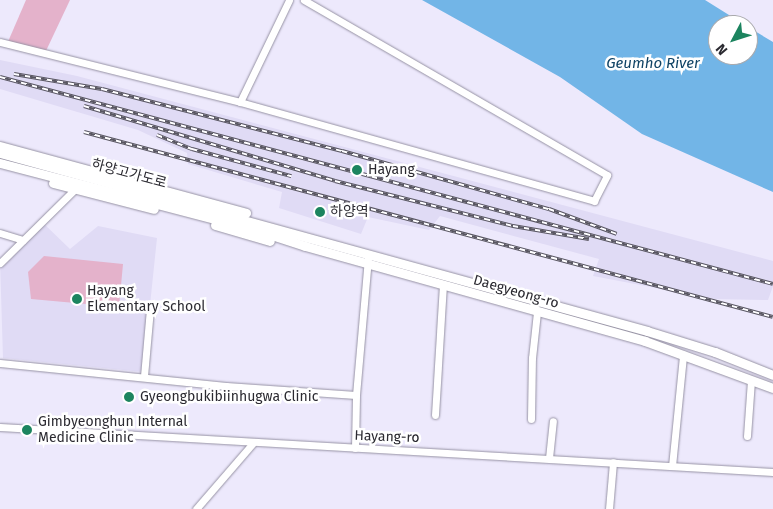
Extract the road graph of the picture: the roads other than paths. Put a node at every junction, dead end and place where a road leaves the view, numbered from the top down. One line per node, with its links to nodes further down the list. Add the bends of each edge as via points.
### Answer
1 (289, 0): 4 (street)
2 (304, 0): 4 (street, via 607,174 594,201)
3 (0, 42): 4 (street)
4 (240, 102)
5 (0, 146): 11 (main road, via 223,206)
6 (0, 153): 10 (main road, 하양고가도로)
7 (0, 163): 10 (main road, 하양고가도로)
8 (0, 168): 9 (main road)
9 (75, 189): 13 (street); 14 (main road, via 286,245)
10 (251, 224): 11 (main road, Daegyeong-ro); 14 (main road, Daegyeong-ro)
11 (280, 228): 15 (main road, Daegyeong-ro)
12 (0, 233): 13 (street)
13 (23, 240): 16 (street)
14 (305, 246): 15 (main road, Daegyeong-ro)
15 (368, 257): 17 (main road, Daegyeong-ro); 23 (main road, Daegyeong-ro, via 647,331 715,352); 26 (street)
16 (0, 263)
17 (443, 285): 19 (main road, Daegyeong-ro); 27 (street)
18 (150, 309): 22 (street)
19 (537, 312): 20 (main road, Daegyeong-ro); 28 (street, via 532,349)
20 (683, 355): 24 (main road, Daegyeong-ro); 36 (street)
21 (0, 363): 22 (street)
22 (144, 376): 26 (street, via 226,386)
23 (773, 376)
24 (751, 380): 25 (main road, Daegyeong-ro); 31 (street)
25 (773, 388)
26 (356, 395): 33 (street)
27 (435, 415)
28 (531, 419)
29 (553, 421): 34 (street)
30 (0, 427): 32 (street, Hayang-ro)
31 (747, 436)
32 (253, 443): 33 (street, Hayang-ro); 38 (street)
33 (355, 448): 34 (street, Hayang-ro)
34 (549, 458): 35 (street, Hayang-ro)
35 (612, 462): 36 (street, Hayang-ro); 39 (street)
36 (672, 466): 37 (street, Hayang-ro)
37 (773, 472)
38 (196, 509)
39 (609, 509)

